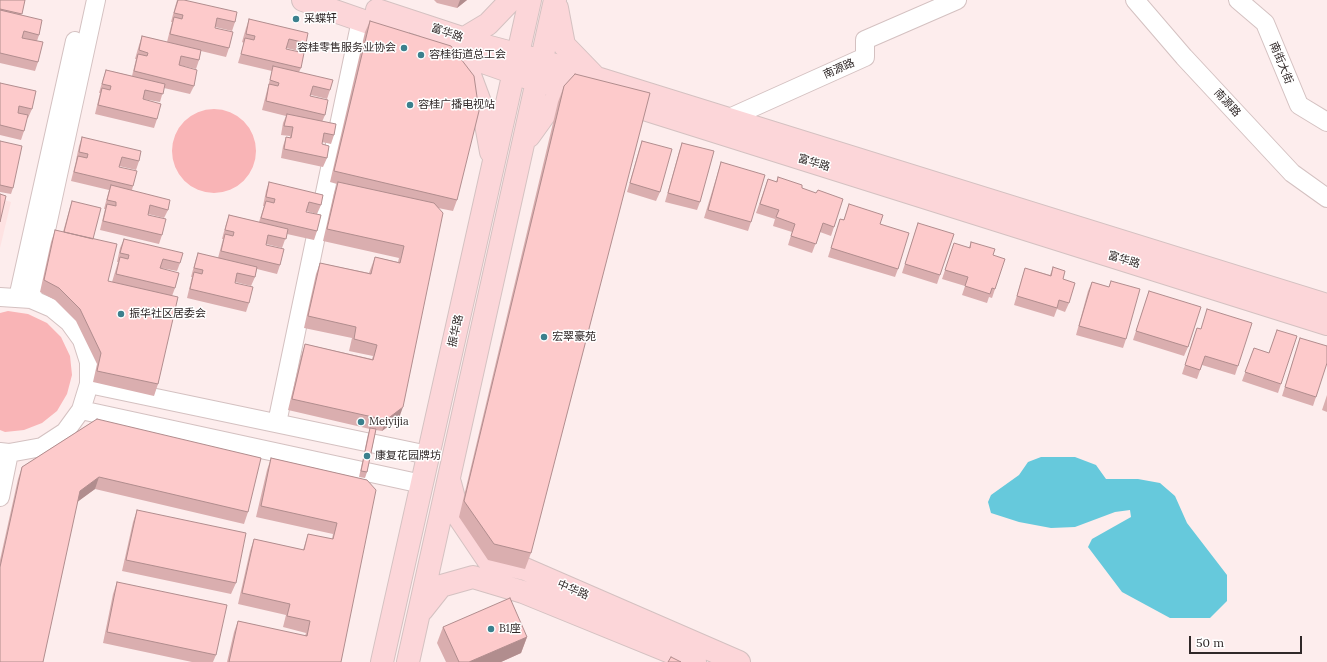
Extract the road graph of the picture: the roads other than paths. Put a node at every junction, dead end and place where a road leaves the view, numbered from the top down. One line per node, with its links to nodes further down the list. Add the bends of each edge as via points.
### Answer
1 (84, 0): 24 (street)
2 (96, 0): 24 (street)
3 (303, 0): 13 (street, 富华路)
4 (348, 0): 14 (street, 富华路)
5 (511, 0): 14 (street, via 488,24)
6 (530, 0): 15 (street, 振华路)
7 (555, 0): 16 (street); 17 (street, via 564,45)
8 (939, 0): 12 (street)
9 (957, 0): 12 (street, 南源路)
10 (1134, 0): 22 (street, 南源路, via 1292,173)
11 (1238, 0): 19 (street, 南街大街, via 1265,22 1299,105)
12 (921, 16): 18 (street, 南源路, via 865,40 865,58)
13 (362, 20): 14 (street, 富华路); 29 (street)
14 (458, 45): 15 (street, 富华路); 21 (street, via 484,113)
15 (515, 64): 16 (street, 富华路); 21 (street, 振华路)
16 (540, 71): 17 (street, 富华路); 20 (street)
17 (594, 87): 18 (street, 富华路); 20 (street, via 552,104); 26 (street, 富华路, via 659,114)
18 (727, 119): 25 (street, 富华路)
19 (1327, 122)
20 (524, 143): 32 (street)
21 (493, 163): 31 (street, 振华路)
22 (1327, 198)
23 (0, 297): 24 (street)
24 (25, 298): 27 (street, via 52,308 69,322 82,340 89,362)
25 (1327, 305)
26 (1327, 324)
27 (89, 384): 28 (street); 29 (street)
28 (81, 410): 30 (street, via 65,432 42,447); 33 (street)
29 (277, 423): 31 (street)
30 (5, 453): 34 (street)
31 (428, 455): 33 (street, 振华路)
32 (449, 479): 35 (street); 39 (street, 中华路, via 459,517 488,560 525,570)
33 (422, 484): 36 (street, 振华路)
34 (0, 497)
35 (419, 614): 37 (street); 38 (street, 中华路, via 441,586 473,577 523,592)
36 (382, 662)
37 (408, 662)
38 (695, 662)
39 (739, 662)

